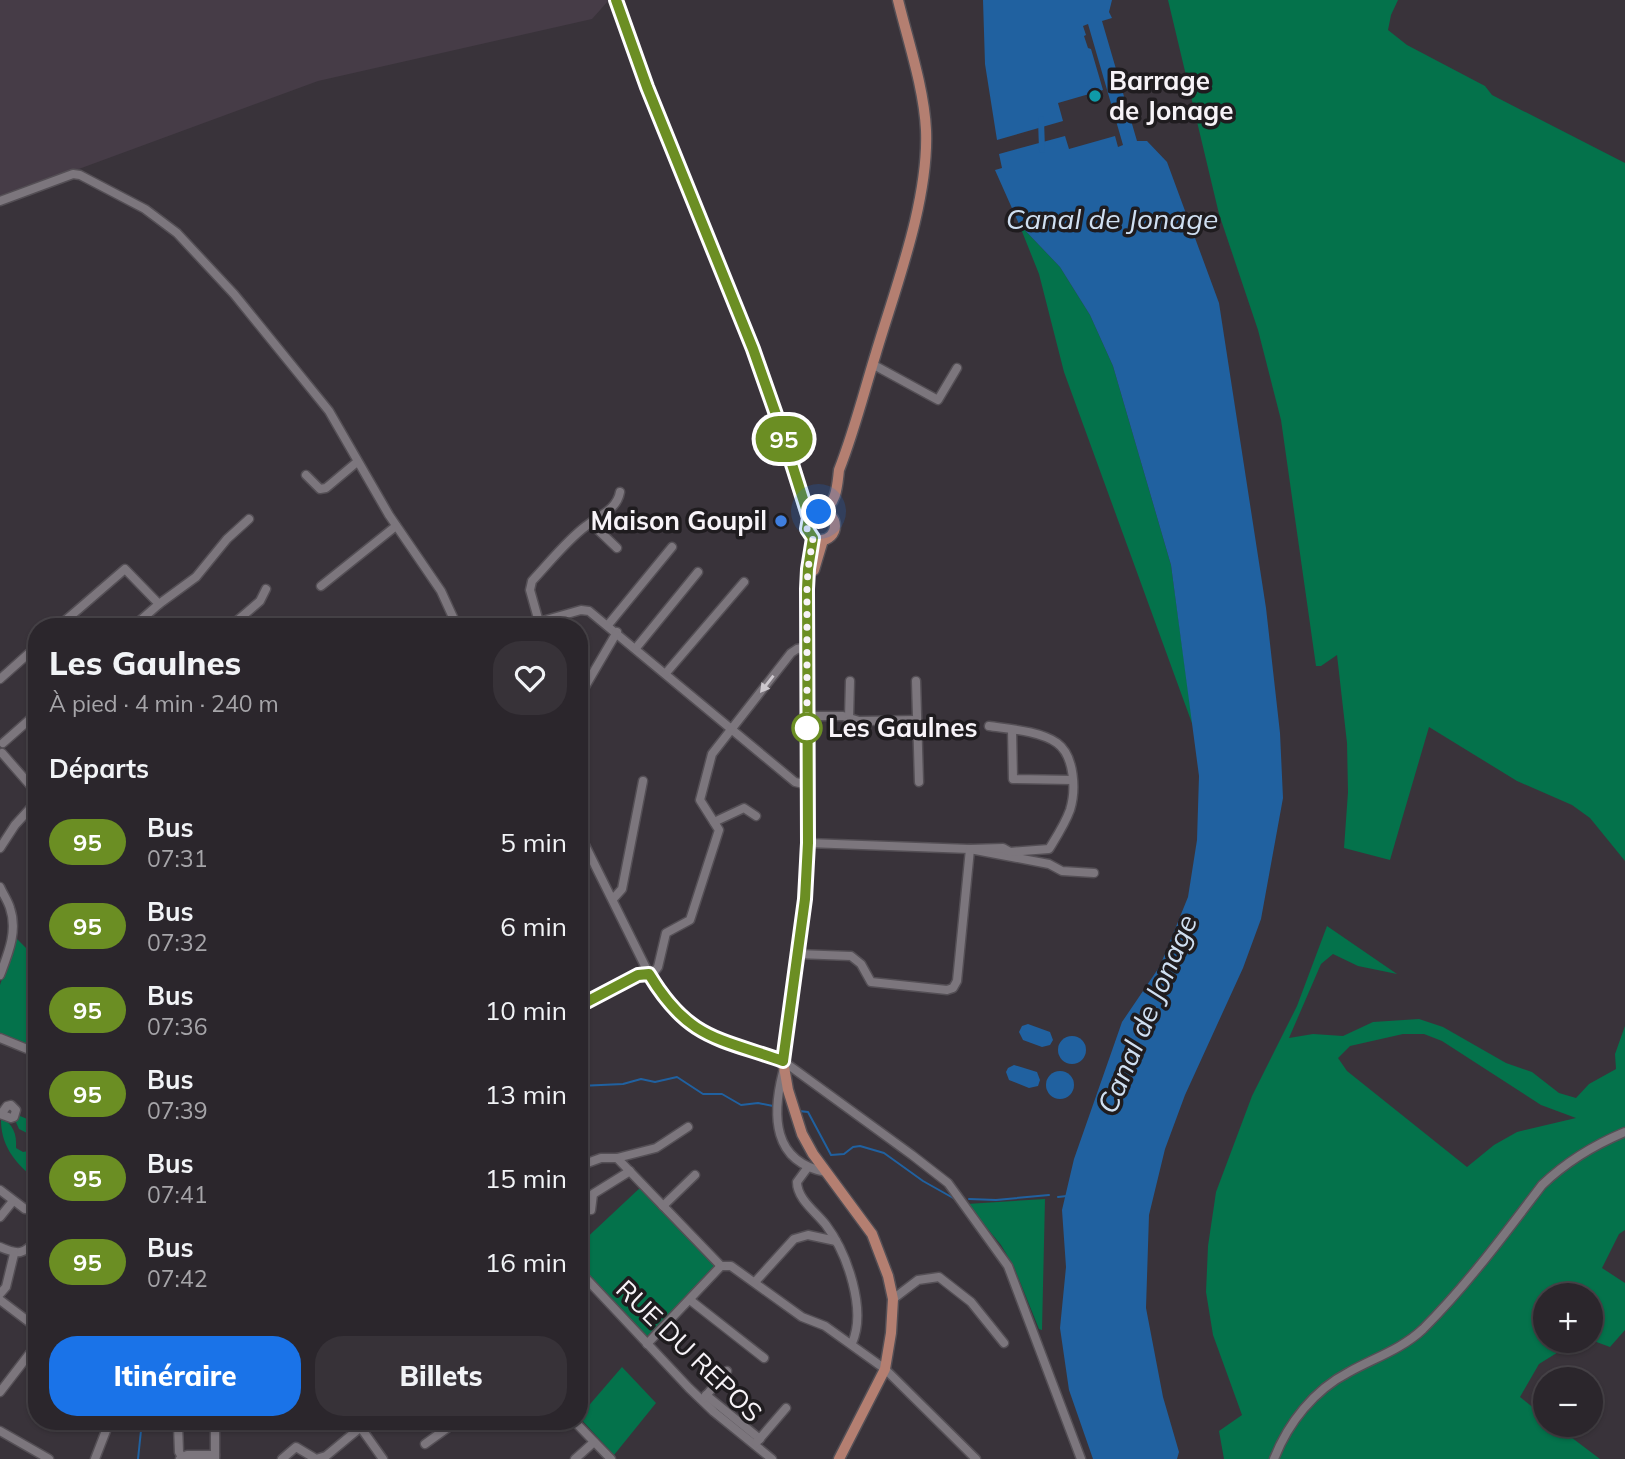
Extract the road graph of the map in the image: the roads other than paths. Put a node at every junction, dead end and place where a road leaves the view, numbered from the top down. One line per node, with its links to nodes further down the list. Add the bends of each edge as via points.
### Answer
1 (616, 0): 10 (main road, via 753,349 799,484)
2 (898, 0): 4 (main road, via 923,108 926,148 914,223)
3 (0, 201): 7 (street, via 73,174 145,209 177,233 234,294 328,411)
4 (872, 365): 5 (street, via 938,400); 6 (main road)
5 (957, 368)
6 (845, 453): 10 (main road, via 833,502); 12 (main road, via 841,496)
7 (357, 462): 8 (street, via 326,488 320,489); 14 (street)
8 (306, 475)
9 (620, 492): 13 (street, via 617,501)
10 (816, 514): 12 (main road); 15 (main road, via 807,529)
11 (249, 519): 22 (street, via 195,578)
12 (833, 519): 15 (main road, via 833,533)
13 (593, 522): 17 (street); 27 (street, via 532,582)
14 (396, 526): 20 (street); 26 (street)
15 (818, 539): 31 (main road, via 808,569)
16 (672, 547): 29 (street)
17 (618, 548)
18 (698, 572): 32 (street)
19 (744, 582): 34 (street)
20 (321, 586)
21 (266, 589): 25 (street, via 260,601)
22 (159, 604): 23 (street, via 125,569); 24 (street)
23 (69, 618)
24 (143, 618)
25 (240, 618)
26 (453, 618)
27 (538, 618)
28 (553, 618): 29 (street, via 590,611)
29 (608, 625): 30 (street)
30 (617, 632): 32 (street); 38 (street)
31 (807, 642): 39 (main road); 44 (street, one-way to 44, via 791,653)
32 (636, 648): 34 (street)
33 (28, 654): 35 (street)
34 (666, 673): 44 (street)
35 (0, 679)
36 (850, 681): 40 (street)
37 (916, 681): 42 (street)
38 (588, 682)
39 (807, 716): 40 (street); 52 (main road)
40 (849, 718): 42 (street)
41 (28, 720): 46 (street)
42 (916, 720): 50 (street)
43 (989, 726): 45 (street)
44 (732, 729): 52 (street, via 795,782); 55 (street, via 712,754 700,800)
45 (1012, 730): 48 (street, via 1058,743 1069,759); 48 (street, via 1013,779)
46 (1, 742): 47 (street, via 5,748)
47 (1, 754): 51 (street)
48 (1072, 780): 58 (street, via 1071,807 1049,849)
49 (643, 781): 62 (street, via 622,889)
50 (919, 782)
51 (28, 783)
52 (808, 785): 56 (main road)
53 (28, 811): 57 (street)
54 (756, 816): 55 (street, via 744,808)
55 (714, 822): 64 (street, via 719,830 694,911 690,920 666,933 658,967)
56 (808, 843): 58 (street); 63 (main road)
57 (0, 848)
58 (970, 849): 60 (street, via 1049,864 1062,871); 63 (street, via 953,988 871,982 851,956)
59 (588, 850): 62 (street)
60 (1094, 873)
61 (0, 887): 65 (street, via 13,927)
62 (613, 899): 64 (street)
63 (797, 954): 69 (main road)
64 (649, 974): 66 (street, via 638,975); 69 (street, via 688,1023 722,1042)
65 (0, 975)
66 (588, 1001)
67 (0, 1038): 68 (street)
68 (28, 1049)
69 (784, 1065): 74 (street, via 778,1131 782,1142); 76 (main road, via 802,1134); 128 (street, via 921,1162 957,1194 1008,1266)
70 (688, 1127): 72 (street, via 656,1148)
71 (1625, 1132): 129 (street, via 1598,1144 1542,1185 1465,1284 1422,1330 1346,1373 1309,1403 1283,1436)
72 (617, 1158): 73 (street); 75 (street)
73 (588, 1163)
74 (808, 1167): 76 (street); 84 (street, via 797,1182 797,1191)
75 (630, 1171): 80 (street); 82 (street, via 593,1194)
76 (826, 1172): 92 (main road, via 872,1234)
77 (695, 1175): 80 (street)
78 (0, 1190): 79 (street)
79 (13, 1201): 81 (street); 83 (street)
80 (663, 1206): 88 (street)
81 (28, 1209)
82 (591, 1210)
83 (0, 1217)
84 (836, 1241): 90 (street, via 808,1235 794,1239); 96 (street, via 855,1286 858,1331)
85 (0, 1247): 87 (street)
86 (28, 1250): 87 (street)
87 (14, 1254): 91 (street)
88 (722, 1266): 90 (street, via 731,1266); 94 (street)
89 (588, 1281): 98 (street, RUE DU REPOS)
90 (755, 1282): 96 (street, via 802,1317)
91 (0, 1294)
92 (893, 1299): 97 (street, via 918,1280 939,1277 971,1302); 101 (main road)
93 (0, 1300): 95 (street)
94 (690, 1300): 98 (street); 100 (street)
95 (28, 1321)
96 (852, 1343): 101 (street)
97 (1004, 1343)
98 (647, 1344): 104 (street, RUE DU REPOS)
99 (28, 1356): 103 (street)
100 (764, 1358)
101 (885, 1369): 126 (main road); 127 (street)
102 (727, 1371): 104 (street)
103 (0, 1392)
104 (704, 1398): 115 (street, RUE DU REPOS)
105 (786, 1408): 115 (street)
106 (106, 1430): 120 (street)
107 (178, 1430): 118 (street)
108 (215, 1430): 117 (street)
109 (352, 1430): 121 (street, via 326,1457 316,1459 296,1447)
110 (362, 1430): 122 (street)
111 (444, 1430): 116 (street)
112 (583, 1430): 114 (street)
113 (0, 1431): 119 (street)
114 (594, 1442): 123 (street); 124 (street)
115 (757, 1442): 125 (street, RUE DU REPOS)
116 (425, 1444)
117 (215, 1457): 118 (street)
118 (181, 1458)
119 (49, 1459)
120 (95, 1459)
121 (282, 1459)
122 (383, 1459)
123 (575, 1459)
124 (611, 1459)
125 (772, 1459)
126 (839, 1459)
127 (976, 1459)
128 (1081, 1459)
129 (1275, 1459)

